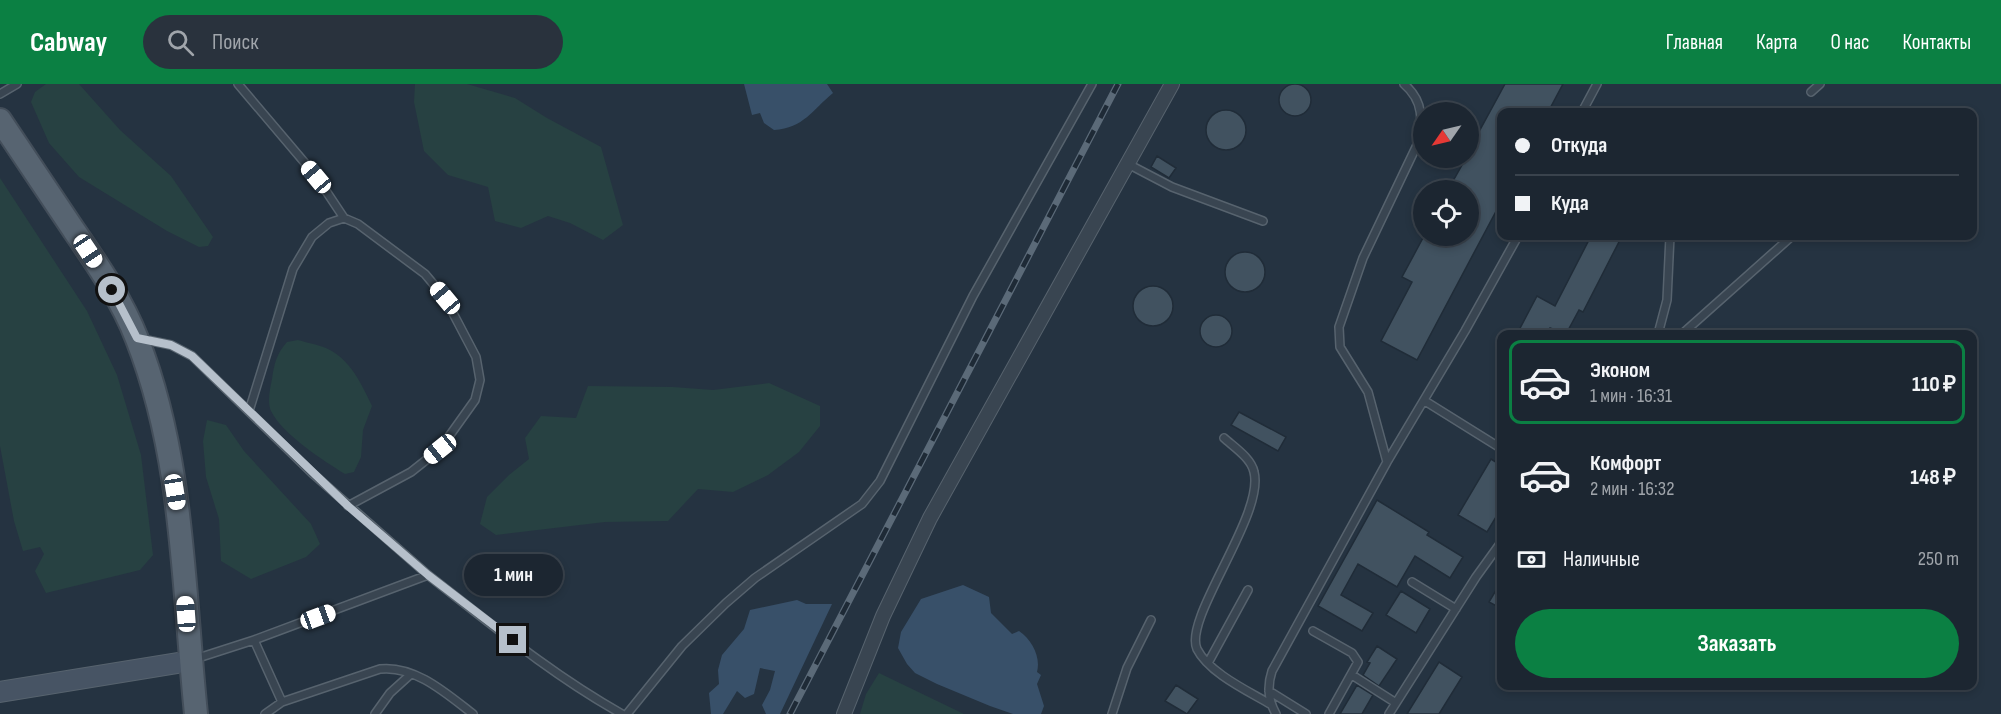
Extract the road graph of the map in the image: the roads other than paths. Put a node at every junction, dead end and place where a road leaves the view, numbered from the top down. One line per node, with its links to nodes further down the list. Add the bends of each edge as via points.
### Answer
1 (17, 84): 10 (lane)
2 (238, 84): 14 (lane, via 316,177)
3 (1092, 84): 50 (lane, via 972,296 880,481 862,504 755,578 726,603 682,646)
4 (1172, 84): 13 (street)
5 (1404, 84): 8 (lane)
6 (1597, 84): 11 (lane)
7 (1820, 84): 9 (lane)
8 (1415, 88): 26 (lane, via 1421,115 1417,145 1363,258 1338,338 1344,355 1368,392)
9 (1811, 92)
10 (0, 94)
11 (1584, 108)
12 (0, 120): 21 (main road, via 101,270)
13 (1128, 164): 15 (lane, via 1172,187); 51 (street, via 930,518 883,615)
14 (344, 219): 23 (lane, via 329,223 312,237 294,269); 27 (lane, via 358,224 403,256 432,282 445,298 476,357 480,380 475,400 440,449 411,472)
15 (1263, 222)
16 (1516, 240): 22 (lane)
17 (1670, 240): 19 (lane, via 1667,300)
18 (1788, 240): 20 (lane)
19 (1659, 330)
20 (1686, 330)
21 (137, 338): 23 (lane, via 171,345 192,356); 36 (main road, via 169,448 179,513)
22 (1425, 401): 25 (lane); 26 (lane)
23 (249, 411): 27 (lane)
24 (1224, 438): 37 (lane, via 1248,460 1255,479 1242,525 1197,630 1196,648)
25 (1497, 446)
26 (1387, 462): 40 (lane, via 1272,671)
27 (348, 506): 29 (lane)
28 (1497, 548): 32 (lane)
29 (428, 575): 35 (lane); 49 (lane, via 530,654)
30 (1412, 582): 32 (lane)
31 (1248, 590): 37 (lane)
32 (1456, 609): 43 (lane)
33 (1151, 620): 52 (lane, via 1126,668)
34 (1313, 631): 39 (lane, via 1356,657)
35 (254, 640): 36 (lane); 42 (lane)
36 (190, 661): 41 (street); 45 (main road)
37 (1208, 663): 44 (lane)
38 (411, 674): 42 (lane, via 392,667 380,669); 47 (lane); 48 (lane, via 429,682)
39 (1352, 675): 43 (lane); 55 (lane)
40 (1269, 691): 44 (lane); 54 (lane)
41 (0, 692)
42 (282, 702): 46 (lane)
43 (1396, 703): 56 (lane)
44 (1270, 704): 53 (lane)
45 (196, 714)
46 (265, 714)
47 (375, 714)
48 (473, 714)
49 (622, 714)
50 (627, 714)
51 (844, 714)
52 (1112, 714)
53 (1276, 714)
54 (1306, 714)
55 (1329, 714)
56 (1389, 714)

